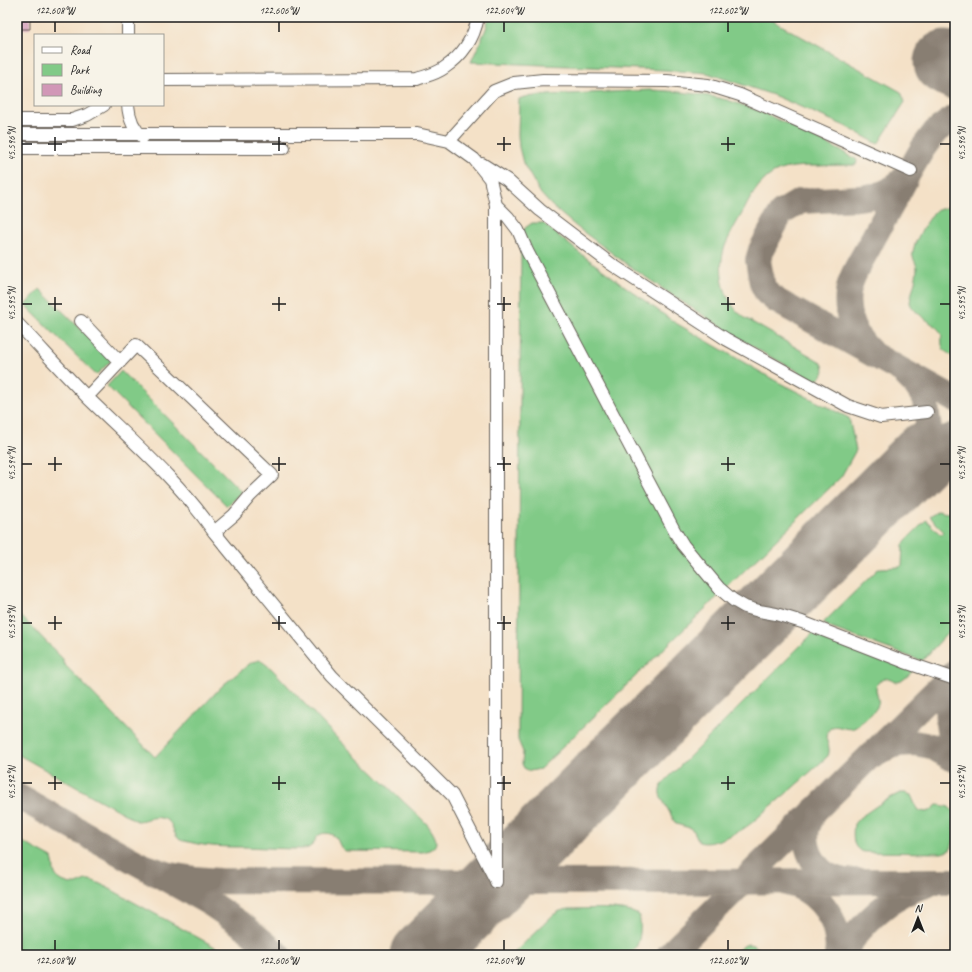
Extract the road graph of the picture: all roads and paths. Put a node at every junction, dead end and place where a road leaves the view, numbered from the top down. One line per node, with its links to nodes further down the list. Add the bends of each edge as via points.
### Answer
1 (128, 17): 3 (lane)
2 (478, 17): 4 (lane, via 467,46 455,59 444,69 417,79)
3 (128, 34)
4 (164, 80)
5 (102, 106): 7 (lane, via 72,120)
6 (128, 106): 9 (lane, via 132,124)
7 (17, 120)
8 (17, 134): 9 (lane)
9 (139, 134): 10 (lane, via 417,134); 12 (lane)
10 (449, 141): 14 (lane); 15 (lane, via 494,91 514,83 543,80 667,81 708,85 740,95)
11 (17, 148): 12 (lane)
12 (163, 148): 13 (lane)
13 (284, 148)
14 (474, 159): 16 (lane, via 490,179); 21 (lane, via 507,180 540,210 611,264 726,339 848,406 881,417)
15 (911, 171)
16 (496, 205): 22 (lane, via 496,882 452,795 332,676); 23 (lane, via 518,230 675,532 719,588 745,607 802,622)
17 (81, 321): 19 (lane)
18 (17, 322): 20 (lane)
19 (120, 362): 20 (lane); 22 (lane, via 136,345 272,475)
20 (87, 397): 22 (lane, via 159,466 202,514)
21 (927, 412)
22 (214, 532)
23 (955, 679)

